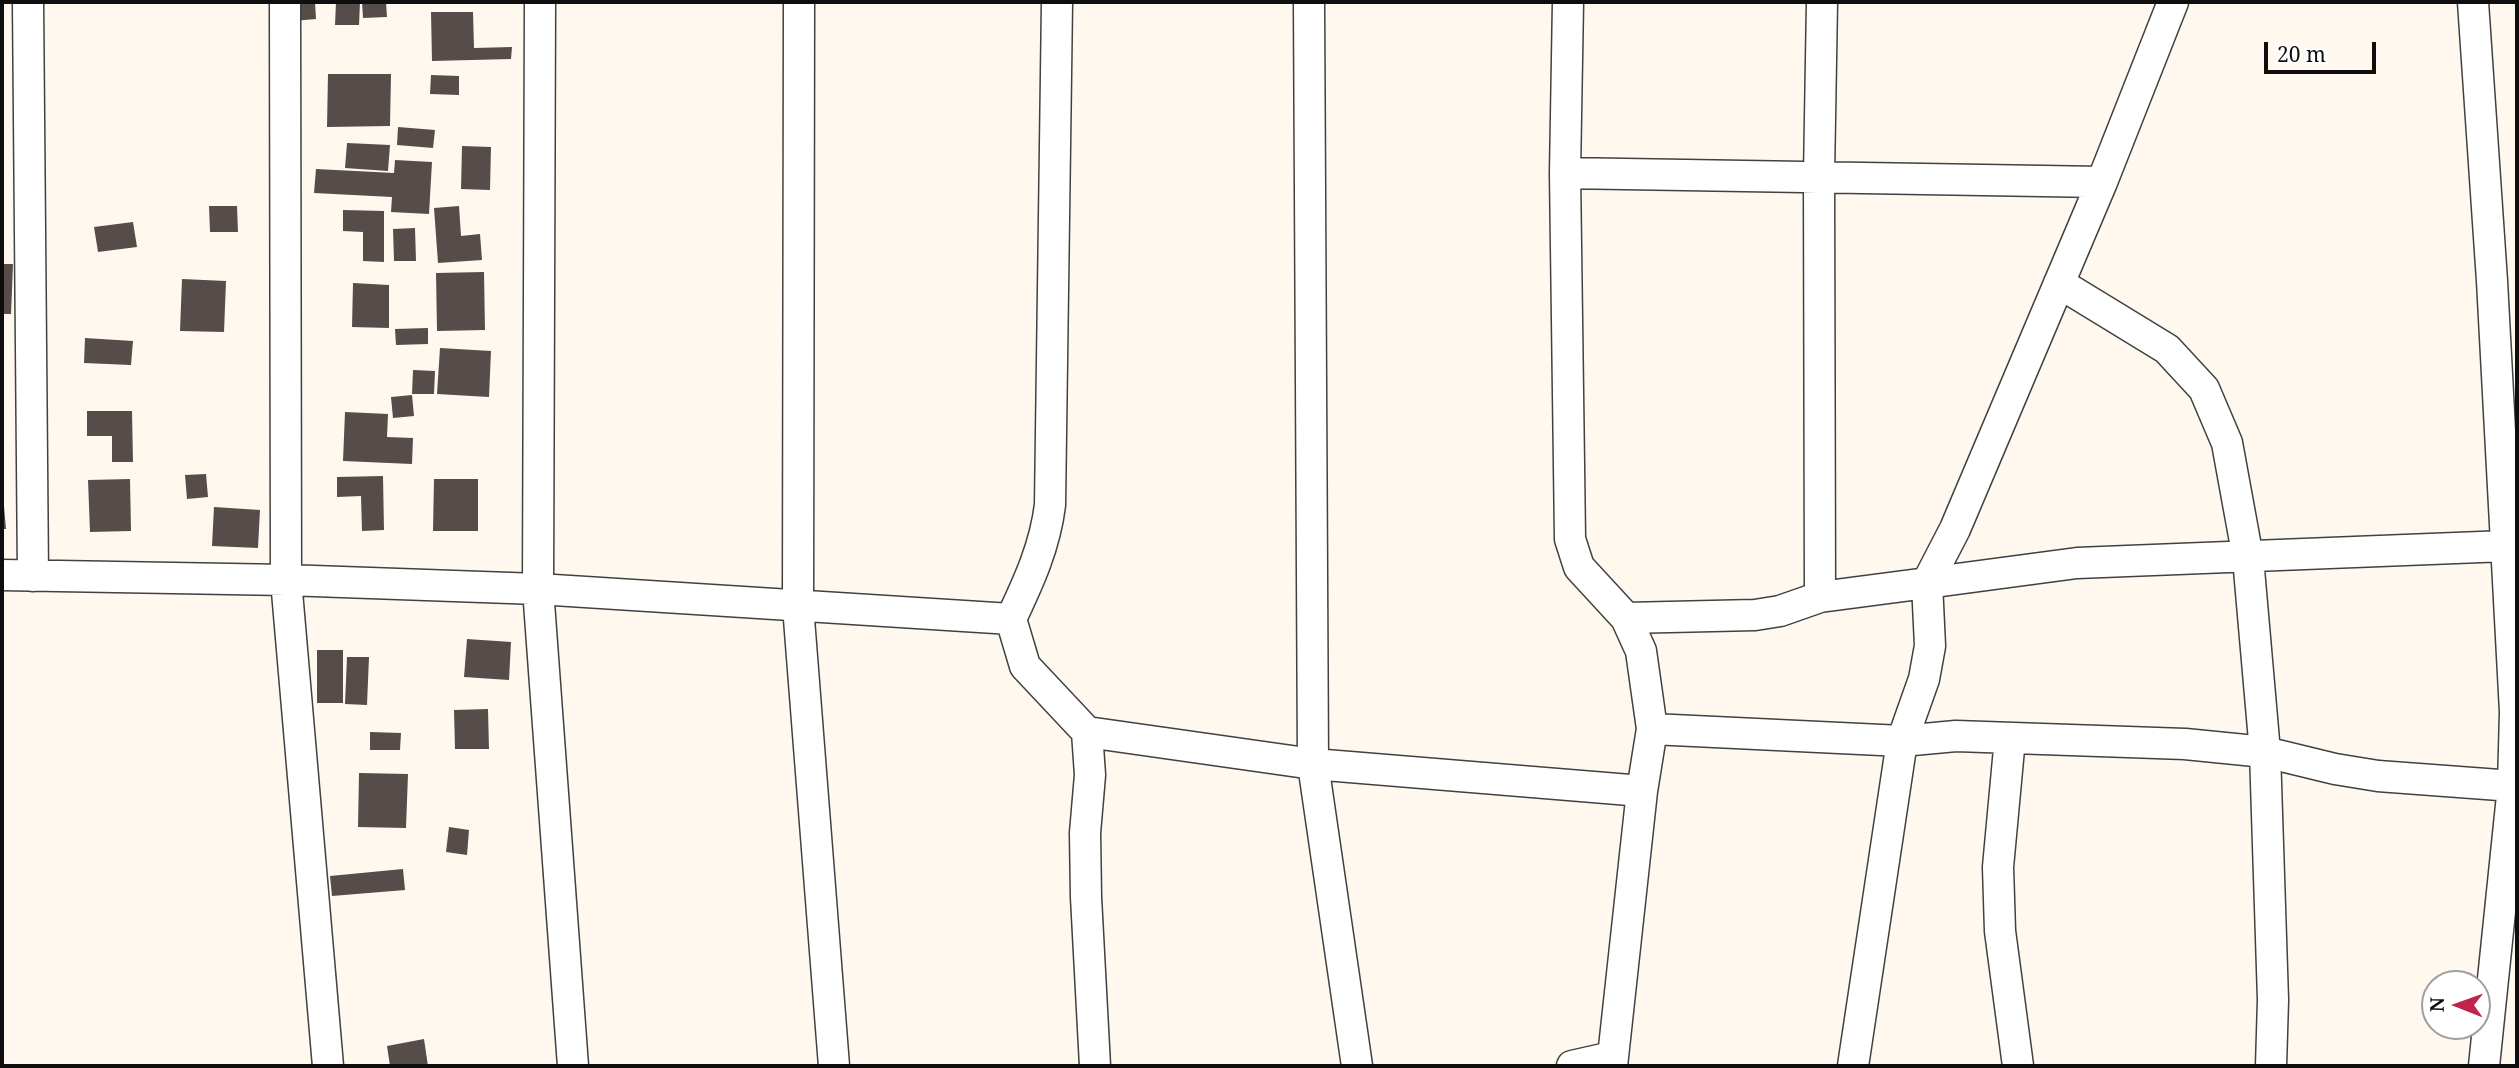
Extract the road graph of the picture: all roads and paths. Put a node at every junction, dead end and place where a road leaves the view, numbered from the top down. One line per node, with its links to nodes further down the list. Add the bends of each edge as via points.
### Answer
1 (28, 2): 18 (street)
2 (285, 2): 19 (street)
3 (540, 2): 21 (street)
4 (799, 2): 23 (street)
5 (1057, 2): 25 (street, via 1051,505 1037,563)
6 (1309, 2): 32 (street)
7 (1568, 2): 11 (street)
8 (1822, 2): 12 (street)
9 (2173, 2): 13 (street)
10 (2473, 2): 15 (street)
11 (1565, 173): 12 (street); 24 (street, via 1570,539 1579,567)
12 (1819, 176): 13 (street); 22 (street)
13 (2102, 182): 14 (street)
14 (2059, 283): 16 (street, via 2167,349 2204,390 2227,443); 20 (street, via 1955,529)
15 (2506, 546): 16 (street); 26 (street)
16 (2248, 558): 20 (street, via 2077,563); 31 (street)
17 (2, 575): 18 (street)
18 (33, 576): 19 (street)
19 (286, 580): 21 (street); 36 (street)
20 (1927, 583): 22 (street); 30 (street, via 1930,646 1924,679)
21 (538, 589): 23 (street); 37 (street)
22 (1820, 597): 24 (street, via 1755,615)
23 (798, 606): 25 (street); 38 (street)
24 (1626, 618): 27 (street, via 1640,651)
25 (1011, 619): 28 (street, via 1025,666)
26 (2514, 646): 33 (street)
27 (1652, 729): 30 (street); 34 (street)
28 (1087, 732): 32 (street); 39 (street, via 1086,897)
29 (2010, 738): 30 (street); 31 (street, via 2185,744); 43 (street, via 1998,867 2000,931)
30 (1902, 741): 42 (street)
31 (2265, 752): 33 (street, via 2378,776); 44 (street, via 2273,961)
32 (1314, 764): 34 (street); 40 (street)
33 (2513, 786): 45 (street)
34 (1642, 790): 35 (street)
35 (1612, 1062): 41 (street)
36 (328, 1066)
37 (573, 1066)
38 (834, 1066)
39 (1095, 1066)
40 (1357, 1066)
41 (1572, 1066)
42 (1853, 1066)
43 (2018, 1066)
44 (2271, 1066)
45 (2484, 1066)

